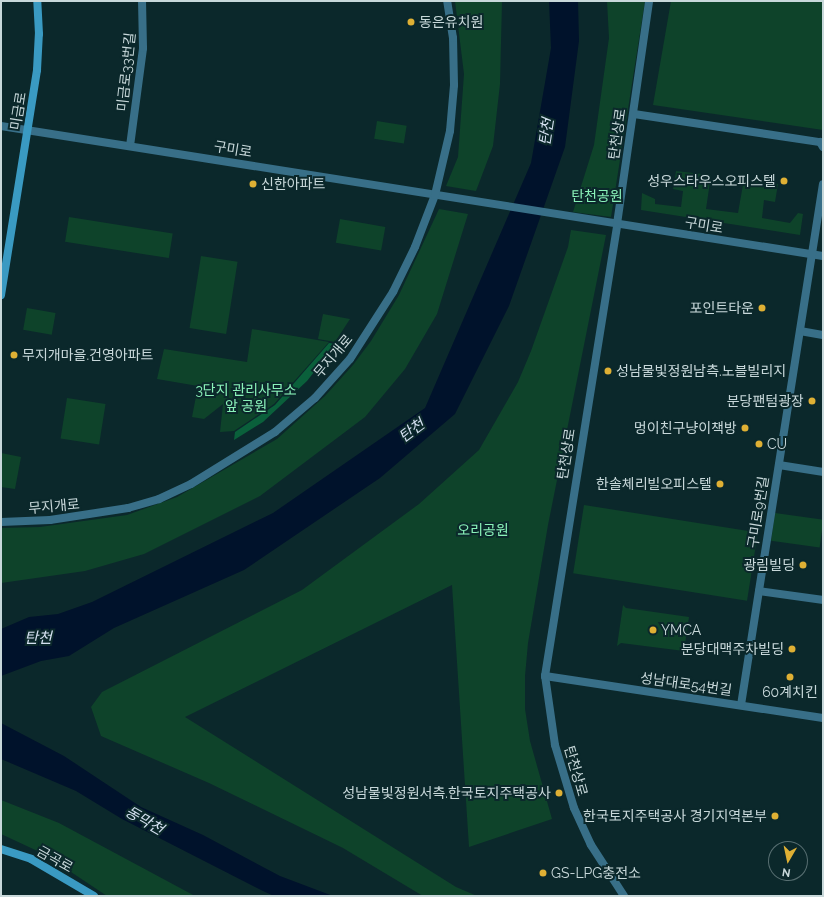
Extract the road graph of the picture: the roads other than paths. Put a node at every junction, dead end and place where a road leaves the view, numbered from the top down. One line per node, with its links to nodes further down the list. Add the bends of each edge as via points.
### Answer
1 (37, 1): 7 (main road, 미금로, via 39,47)
2 (142, 1): 8 (street, 미금로33번길, via 143,54)
3 (447, 1): 11 (street, 무지개로, via 453,38 454,85 450,131)
4 (649, 1): 5 (street, 탄천상로)
5 (634, 114): 9 (street, via 820,142); 12 (street, 탄천상로)
6 (1, 126): 7 (street, 구미로)
7 (28, 130): 8 (street, 구미로); 15 (main road, 미금로)
8 (130, 146): 11 (street, 구미로)
9 (823, 147)
10 (823, 184): 13 (street, 구미로9번길)
11 (435, 195): 12 (street, 구미로); 20 (street, 무지개로, via 415,247 393,292 365,338 329,383 275,432 213,472 159,499 89,516)
12 (617, 224): 13 (street, 구미로); 23 (street, 탄천상로)
13 (813, 255): 14 (street, 구미로); 16 (street, 구미로9번길)
14 (823, 256)
15 (1, 295)
16 (800, 331): 17 (street); 18 (street, 구미로9번길)
17 (823, 335)
18 (779, 465): 19 (street, 구미로9번길); 21 (street, 구미로9번길)
19 (823, 472)
20 (1, 522)
21 (759, 591): 22 (street); 24 (street, 구미로9번길)
22 (823, 600)
23 (545, 676): 24 (street, 성남대로54번길); 28 (street, 탄천상로, via 555,745 574,808 591,845)
24 (741, 705): 25 (street, 성남대로54번길)
25 (823, 718)
26 (1, 849): 27 (main road, 금곡로, via 31,859)
27 (94, 896)
28 (624, 896)

